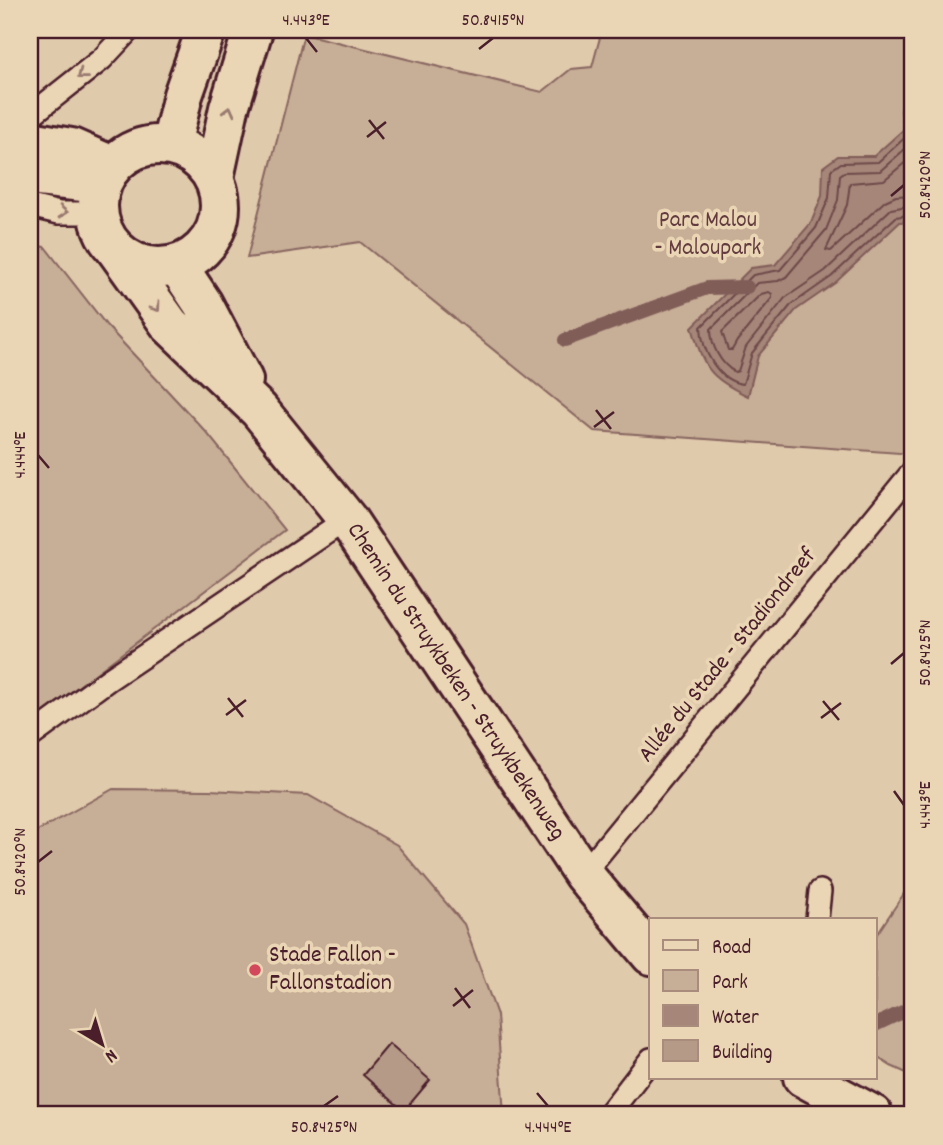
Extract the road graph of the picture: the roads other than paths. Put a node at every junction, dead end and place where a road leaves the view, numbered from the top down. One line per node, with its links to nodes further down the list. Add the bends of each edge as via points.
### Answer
1 (129, 30): 4 (lane, one-way to 4, via 102,59)
2 (206, 30): 6 (street)
3 (253, 30): 8 (street, one-way to 3)
4 (30, 116)
5 (30, 141): 9 (street, via 71,148)
6 (171, 145): 8 (street, via 196,156); 9 (street, via 149,144 129,152)
7 (30, 176): 9 (street)
8 (214, 177): 12 (street, via 221,203 216,230 201,252)
9 (103, 188): 10 (lane, one-way to 9, via 59,213); 11 (street, via 104,234)
10 (30, 205)
11 (117, 251): 12 (street, via 155,268); 13 (street, Chemin du Struykbeken - Struykbekenweg, one-way to 13, via 170,326)
12 (177, 265): 13 (street, Chemin du Struykbeken - Struykbekenweg)
13 (259, 410): 15 (street, Chemin du Struykbeken - Struykbekenweg)
14 (913, 471): 17 (lane, Allée du Stade - Stadiondreef)
15 (347, 519): 16 (lane); 17 (street, Chemin du Struykbeken - Struykbekenweg)
16 (30, 737)
17 (583, 874): 20 (street, Chemin du Struykbeken - Struykbekenweg)
18 (820, 891): 19 (lane)
19 (817, 918)
20 (649, 953)
21 (649, 1062): 23 (lane)
22 (805, 1078): 24 (street)
23 (608, 1115)
24 (873, 1115)

